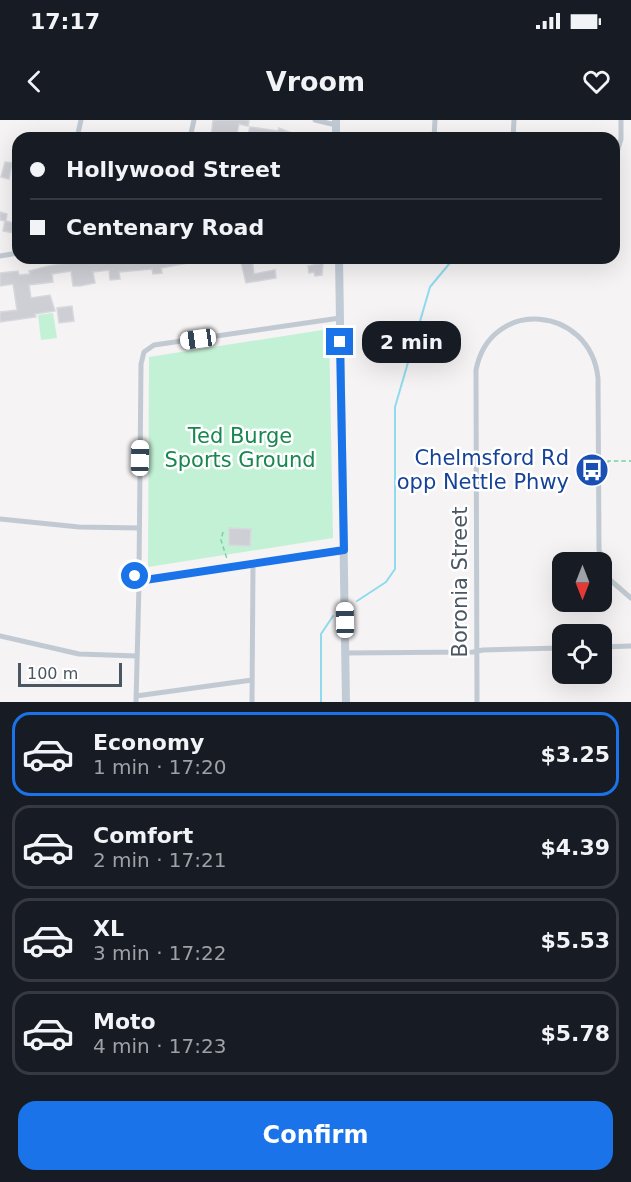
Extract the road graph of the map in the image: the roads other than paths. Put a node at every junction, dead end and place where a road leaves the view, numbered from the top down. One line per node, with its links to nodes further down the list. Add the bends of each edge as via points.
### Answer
1 (315, 120): 3 (street)
2 (621, 120): 4 (street)
3 (336, 123)
4 (620, 144)
5 (339, 264): 6 (main road)
6 (340, 318): 8 (street, via 154,345 145,350); 9 (main road)
7 (0, 519): 8 (street)
8 (139, 528): 11 (street)
9 (344, 550): 10 (street); 20 (main road)
10 (253, 564): 12 (street); 22 (street)
11 (139, 574): 12 (street); 13 (street, via 134,579)
12 (145, 580): 13 (street)
13 (139, 585): 21 (street)
14 (631, 598): 19 (street, Boronia Street, via 613,584 601,559 598,378 593,355 573,331 556,322 518,321 496,333 484,348 476,370)
15 (0, 636): 21 (street, via 79,654)
16 (631, 646): 17 (street)
17 (612, 647)
18 (552, 648): 19 (street)
19 (478, 651): 20 (street); 26 (street, Boronia Street)
20 (345, 653): 25 (main road)
21 (137, 656): 23 (street)
22 (252, 680): 23 (street); 24 (street)
23 (136, 699)
24 (252, 702)
25 (346, 702)
26 (477, 702)

